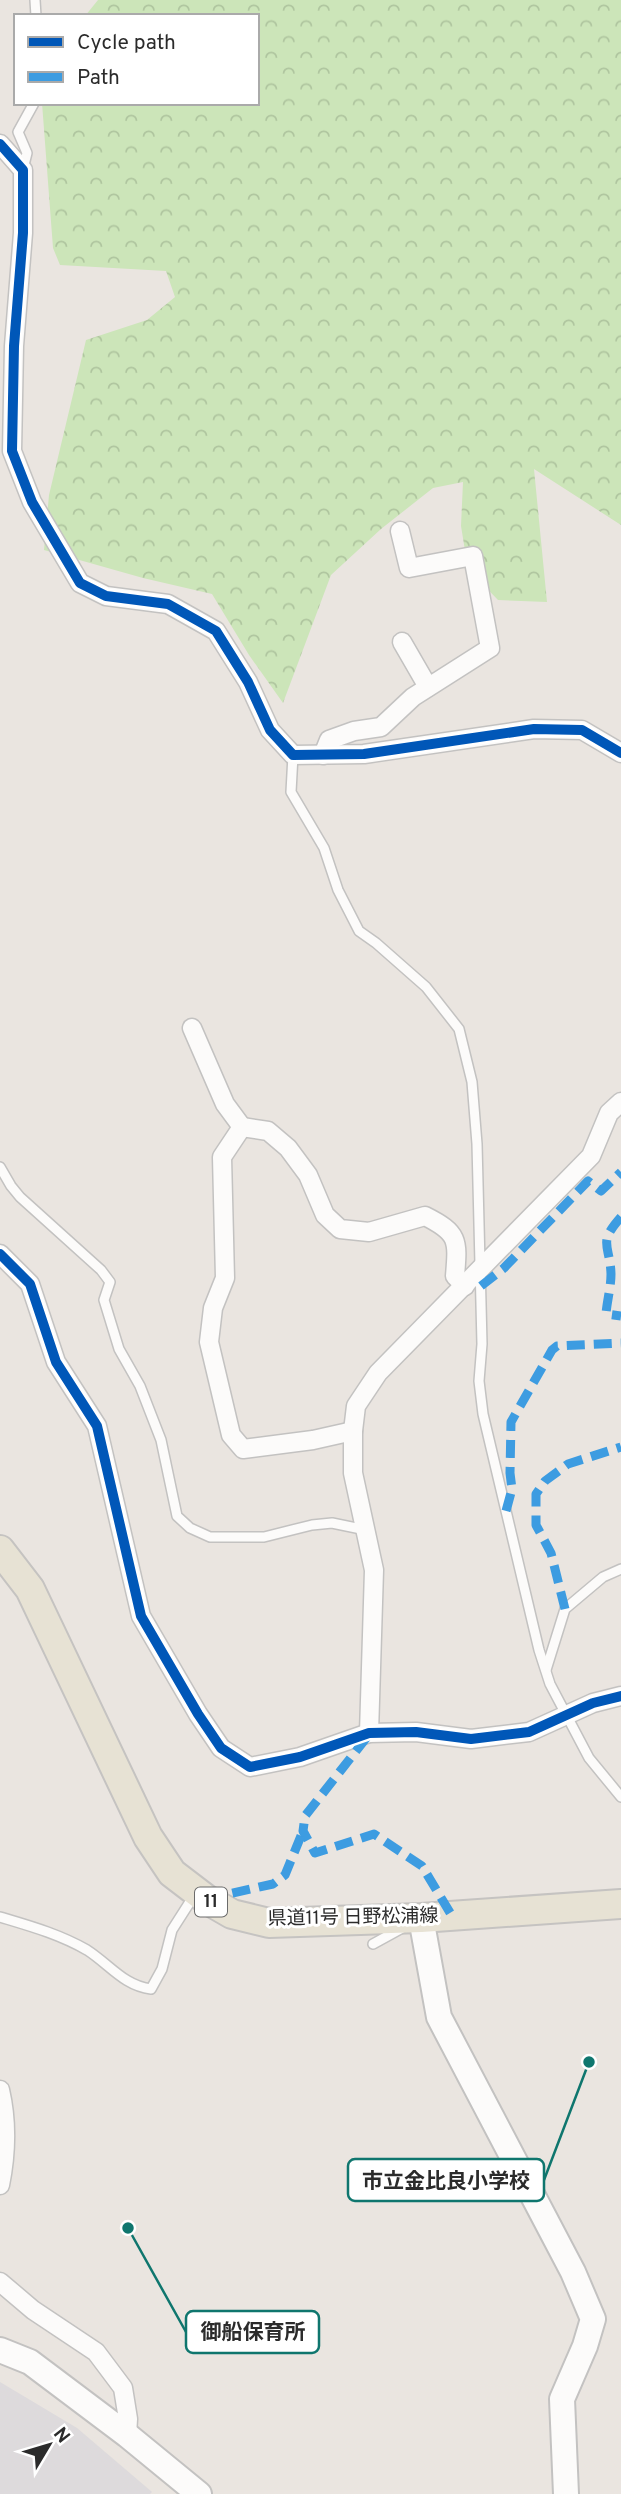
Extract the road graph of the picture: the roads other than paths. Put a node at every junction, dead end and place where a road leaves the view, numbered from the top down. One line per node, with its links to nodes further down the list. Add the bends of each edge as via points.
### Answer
1 (33, 105): 3 (lane, via 18,132 27,153)
2 (0, 144): 3 (street)
3 (23, 170): 8 (street, via 12,451 32,502 80,583 106,596 168,604 216,631 248,682 270,730)
4 (400, 531): 6 (street, via 409,568 473,556 476,569 490,648)
5 (402, 642): 6 (street)
6 (428, 687): 9 (street, via 381,727 328,740)
7 (621, 753): 9 (street, via 582,730 534,729 364,754)
8 (293, 755): 9 (street); 15 (lane, via 291,792 324,848 359,931 426,987 459,1029 472,1082)
9 (323, 755)
10 (192, 1028): 12 (street, via 226,1104)
11 (621, 1102): 15 (street, via 609,1112 591,1156)
12 (242, 1127): 16 (street, via 268,1131 288,1148 309,1175 325,1215 340,1229 369,1232 425,1216 446,1227 458,1247 455,1276); 17 (street, via 222,1157 225,1278 209,1342 231,1435 243,1449)
13 (0, 1167): 18 (lane, via 20,1197 110,1282 104,1300 118,1349 140,1386 161,1440 177,1517 209,1537 264,1537 332,1523)
14 (0, 1254): 24 (street, via 30,1284 56,1362 97,1426 141,1616 220,1748 250,1767)
15 (481, 1269): 16 (street); 21 (lane, via 479,1381 483,1414)
16 (465, 1286): 17 (street, via 378,1373 356,1406)
17 (353, 1431): 18 (street, via 353,1473)
18 (366, 1530): 24 (street, via 374,1570)
19 (0, 1550): 26 (main road, 県道11号 日野松浦線 / 11, via 30,1589 148,1838 172,1874)
20 (621, 1569): 21 (lane, via 603,1577 565,1609)
21 (546, 1672): 23 (lane)
22 (621, 1696): 23 (street)
23 (566, 1716): 24 (street, via 529,1732 471,1740 416,1732); 25 (lane, via 589,1758)
24 (369, 1733)
25 (621, 1797)
26 (197, 1892): 28 (lane, via 172,1930 162,1969 151,1989 125,1980 88,1951 49,1931); 29 (main road, 県道11号 日野松浦線 / 11, via 232,1914 270,1923)
27 (621, 1904): 29 (main road, 県道11号 日野松浦線 / 11)
28 (0, 1917)
29 (421, 1918): 30 (lane); 37 (street, via 439,2017 573,2272 593,2319 562,2399)
30 (373, 1944)
31 (0, 2090): 32 (street, via 5,2163)
32 (0, 2185)
33 (0, 2282): 35 (street, via 96,2352 123,2388)
34 (0, 2350): 35 (street, via 30,2362)
35 (127, 2435): 36 (street)
36 (199, 2494)
37 (566, 2494)

